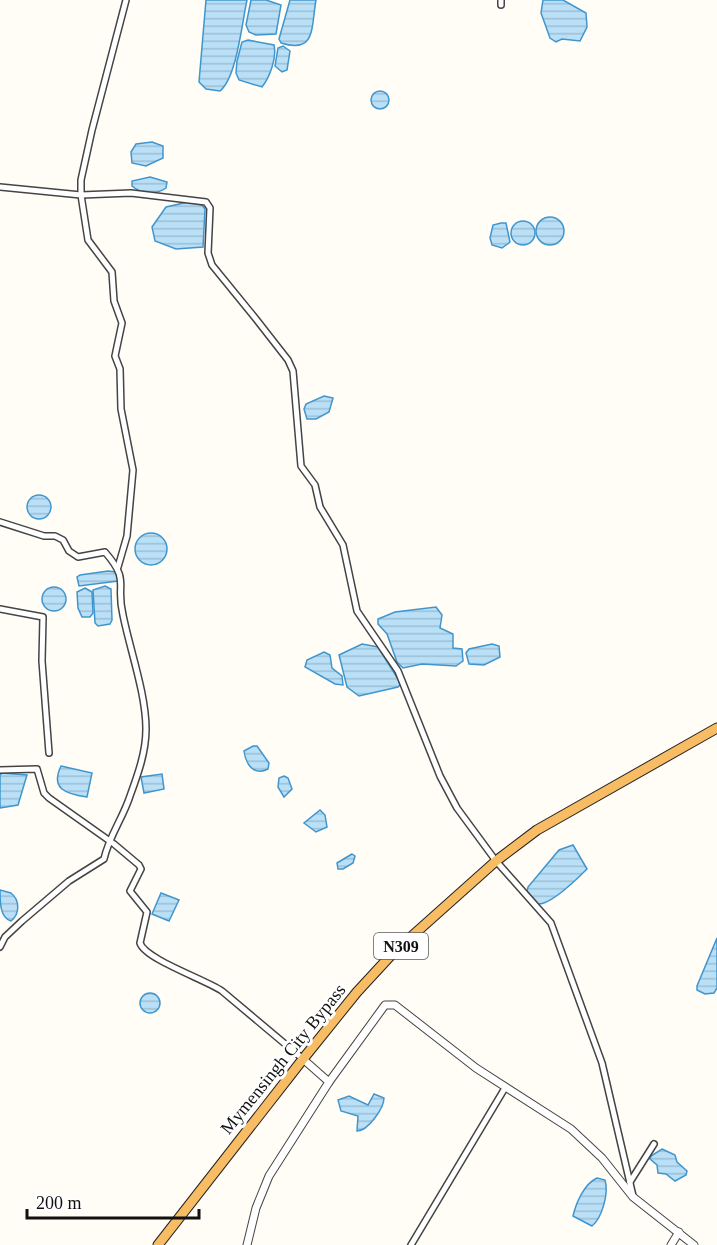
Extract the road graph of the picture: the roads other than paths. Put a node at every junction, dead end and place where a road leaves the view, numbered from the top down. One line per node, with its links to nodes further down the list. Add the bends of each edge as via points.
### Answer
1 (126, 0): 3 (street, via 92,130)
2 (0, 187): 3 (street)
3 (81, 195): 5 (street, via 88,240 112,272 114,301 122,322 115,356 120,369 120,410 133,470 127,536); 11 (street, via 131,193 206,202 210,208 208,253 212,265 293,371 301,466 315,485 320,507 344,545 357,611 398,671 457,808)
4 (0, 522): 5 (street, via 55,536 78,557 105,552)
5 (118, 567): 10 (street, via 121,606 145,711 146,732 130,797)
6 (0, 609): 8 (street, via 43,617)
7 (717, 728): 11 (highway, Mymensingh City Bypass / N309, via 537,830)
8 (49, 753)
9 (0, 770): 10 (street, via 37,769 49,798)
10 (108, 840): 12 (street, via 101,863 69,881 12,929); 13 (street, via 140,867 130,889 147,912 140,943 143,948 154,958 190,972 222,991)
11 (496, 861): 13 (highway, Mymensingh City Bypass / N309, via 393,953); 17 (street, via 551,923 602,1063)
12 (0, 947)
13 (303, 1059): 14 (street); 20 (highway, Mymensingh City Bypass / N309)
14 (329, 1082): 15 (street, via 390,1003); 21 (street, via 269,1176 255,1208)
15 (505, 1088): 18 (street, via 571,1129 602,1158); 22 (street)
16 (654, 1144): 17 (street)
17 (630, 1184): 18 (street)
18 (633, 1197): 19 (street)
19 (679, 1232): 23 (street); 24 (street)
20 (158, 1245)
21 (247, 1245)
22 (411, 1245)
23 (671, 1245)
24 (694, 1245)

